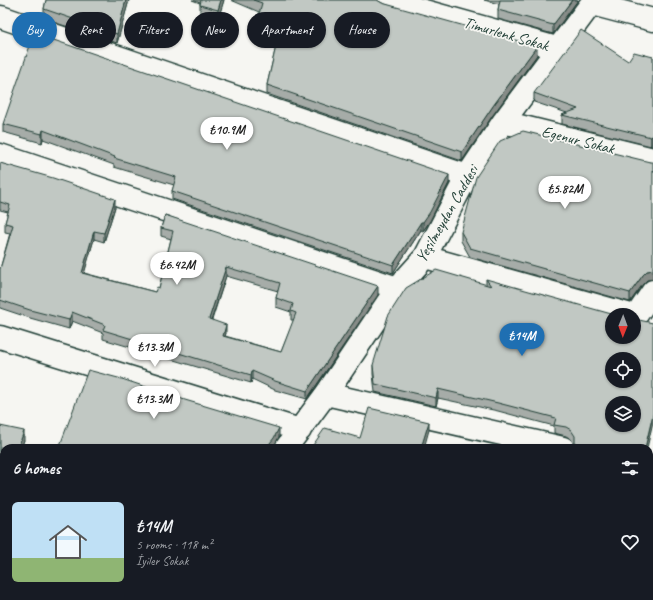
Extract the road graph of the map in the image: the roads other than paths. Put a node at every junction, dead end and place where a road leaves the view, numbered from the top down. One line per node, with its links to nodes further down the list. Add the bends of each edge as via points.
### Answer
1 (385, 0): 5 (street, Timurlenk Sokak)
2 (593, 2): 4 (street); 5 (street, Yeşilmeydan Caddesi)
3 (2, 13): 9 (street)
4 (653, 20)
5 (557, 48): 6 (street, Yeşilmeydan Caddesi)
6 (503, 122): 8 (street, Egenur Sokak); 9 (street, Yeşilmeydan Caddesi)
7 (0, 155): 11 (street)
8 (653, 159)
9 (467, 176): 10 (street, Yeşilmeydan Caddesi)
10 (425, 257): 11 (street, Yeşilmeydan Caddesi); 13 (street)
11 (397, 288): 16 (street, Yeşilmeydan Caddesi)
12 (653, 291): 14 (street)
13 (606, 308)
14 (641, 312)
15 (0, 337): 17 (street)
16 (326, 394): 17 (street, Yeşilmeydan Caddesi); 19 (street)
17 (300, 430): 18 (street, Yeşilmeydan Caddesi)
18 (289, 444)
19 (545, 444)

